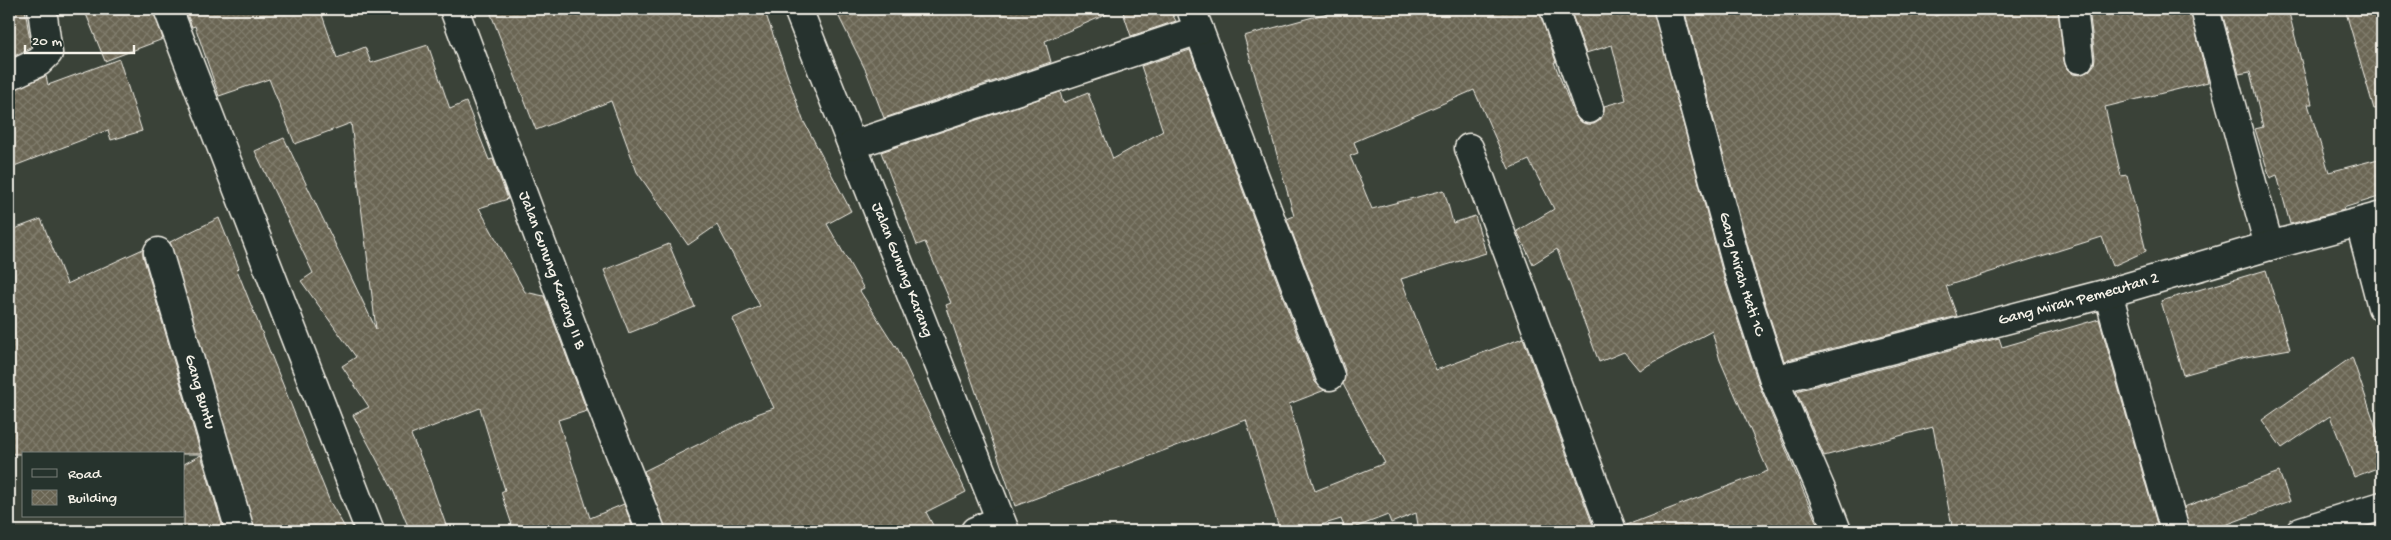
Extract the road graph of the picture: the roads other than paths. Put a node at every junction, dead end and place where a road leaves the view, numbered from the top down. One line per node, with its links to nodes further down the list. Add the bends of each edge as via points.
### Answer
1 (42, 9): 11 (street, via 48,53 39,62)
2 (168, 9): 25 (street)
3 (454, 9): 26 (street, Jalan Gunung Karang II B)
4 (798, 9): 13 (street, Jalan Gunung Karang)
5 (1554, 9): 12 (street)
6 (2074, 9): 10 (street)
7 (2205, 9): 16 (street)
8 (1672, 10): 21 (street, Gang Mirah Hati 1C, via 1738,273)
9 (1195, 19): 13 (street); 20 (street)
10 (2079, 59)
11 (9, 76)
12 (1588, 109)
13 (852, 145): 23 (street, Jalan Gunung Karang)
14 (1469, 148): 28 (street)
15 (2371, 220): 16 (street, Gang Mirah Pemecutan 2); 19 (street)
16 (2269, 246): 18 (street, Gang Mirah Pemecutan 2)
17 (158, 252): 24 (street, Gang Buntu)
18 (2108, 293): 21 (street, Gang Mirah Pemecutan 2); 30 (street)
19 (2382, 307)
20 (1330, 376)
21 (1774, 380): 29 (street, Gang Mirah Hati 1C)
22 (2382, 506): 31 (street)
23 (1002, 526): 27 (street)
24 (240, 531)
25 (370, 531)
26 (651, 531)
27 (975, 531)
28 (1612, 531)
29 (1837, 531)
30 (2175, 531)
31 (2301, 531)

